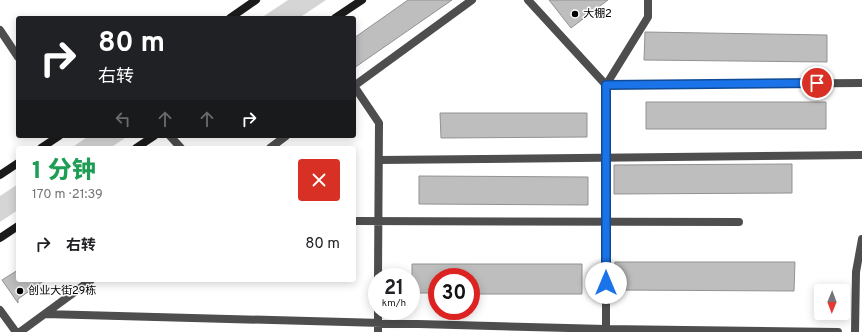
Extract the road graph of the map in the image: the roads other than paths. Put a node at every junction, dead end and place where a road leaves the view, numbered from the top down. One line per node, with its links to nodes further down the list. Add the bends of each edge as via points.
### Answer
1 (256, 0): 6 (main road)
2 (362, 0): 7 (main road)
3 (472, 0): 11 (street)
4 (528, 0): 12 (street)
5 (648, 0): 12 (street, via 648,18)
6 (233, 16)
7 (338, 16)
8 (0, 30): 9 (street)
9 (16, 55)
10 (862, 83): 12 (street)
11 (356, 85)
12 (606, 85): 23 (street)
13 (356, 89): 24 (street, via 379,123)
14 (56, 138): 18 (main road)
15 (151, 138): 19 (main road)
16 (172, 138): 20 (street)
17 (283, 138): 21 (street)
18 (44, 146)
19 (139, 146)
20 (179, 146)
21 (273, 146)
22 (862, 155): 23 (street)
23 (606, 158): 24 (street); 29 (street)
24 (379, 160): 28 (street)
25 (16, 164): 26 (main road)
26 (0, 175)
27 (356, 221): 28 (street)
28 (379, 221): 29 (street); 34 (street)
29 (606, 221): 30 (street); 39 (street)
30 (739, 222)
31 (16, 227): 32 (main road)
32 (0, 238)
33 (862, 239): 44 (street, via 856,272)
34 (378, 268)
35 (88, 282): 37 (street)
36 (0, 310): 40 (street)
37 (45, 314): 38 (street); 41 (street)
38 (378, 323): 39 (street); 42 (street)
39 (606, 331): 43 (street)
40 (16, 332)
41 (20, 332)
42 (378, 332)
43 (838, 332)
44 (855, 332)

